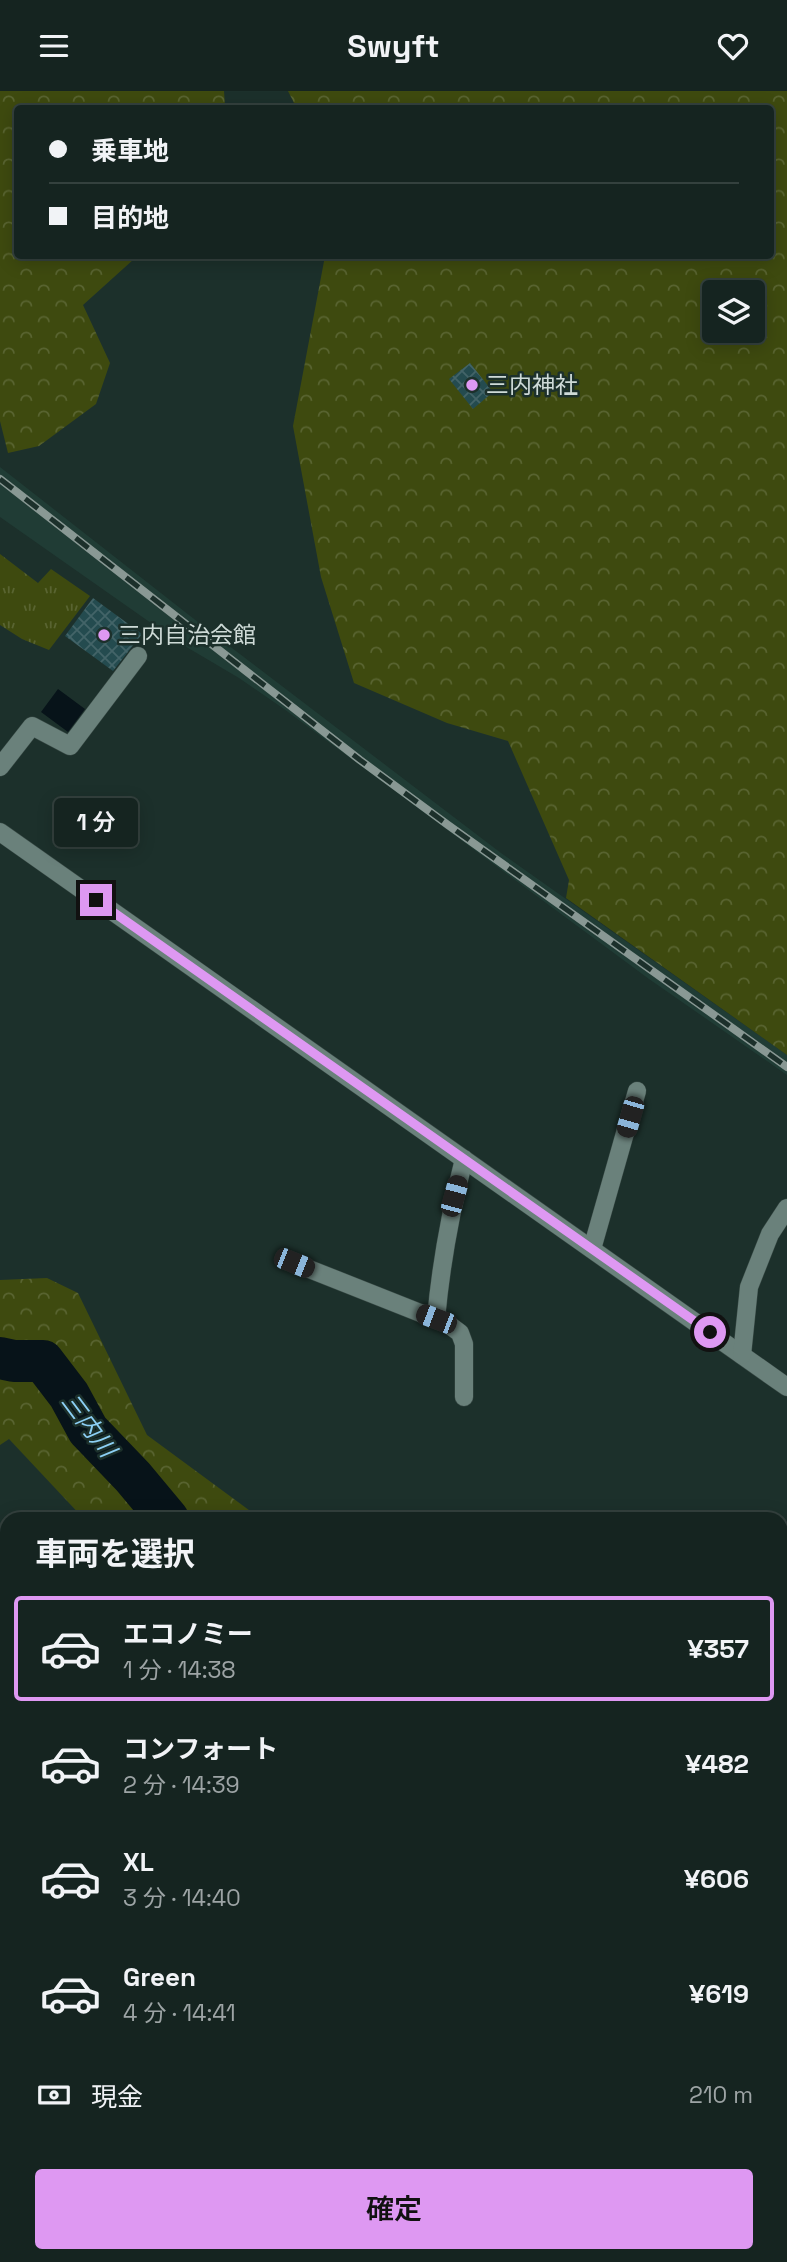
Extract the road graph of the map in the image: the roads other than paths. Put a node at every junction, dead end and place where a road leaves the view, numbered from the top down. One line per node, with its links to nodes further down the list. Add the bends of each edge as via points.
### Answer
1 (138, 656): 2 (street, via 70,746 33,726)
2 (0, 767)
3 (0, 832): 5 (street)
4 (637, 1091): 7 (street)
5 (464, 1159): 7 (street); 9 (street, via 441,1263)
6 (787, 1208): 10 (street, via 770,1234 748,1287)
7 (592, 1249): 10 (street)
8 (294, 1263): 9 (street)
9 (436, 1319): 12 (street, via 460,1333 464,1344)
10 (741, 1355): 11 (street)
11 (787, 1387)
12 (464, 1397)

